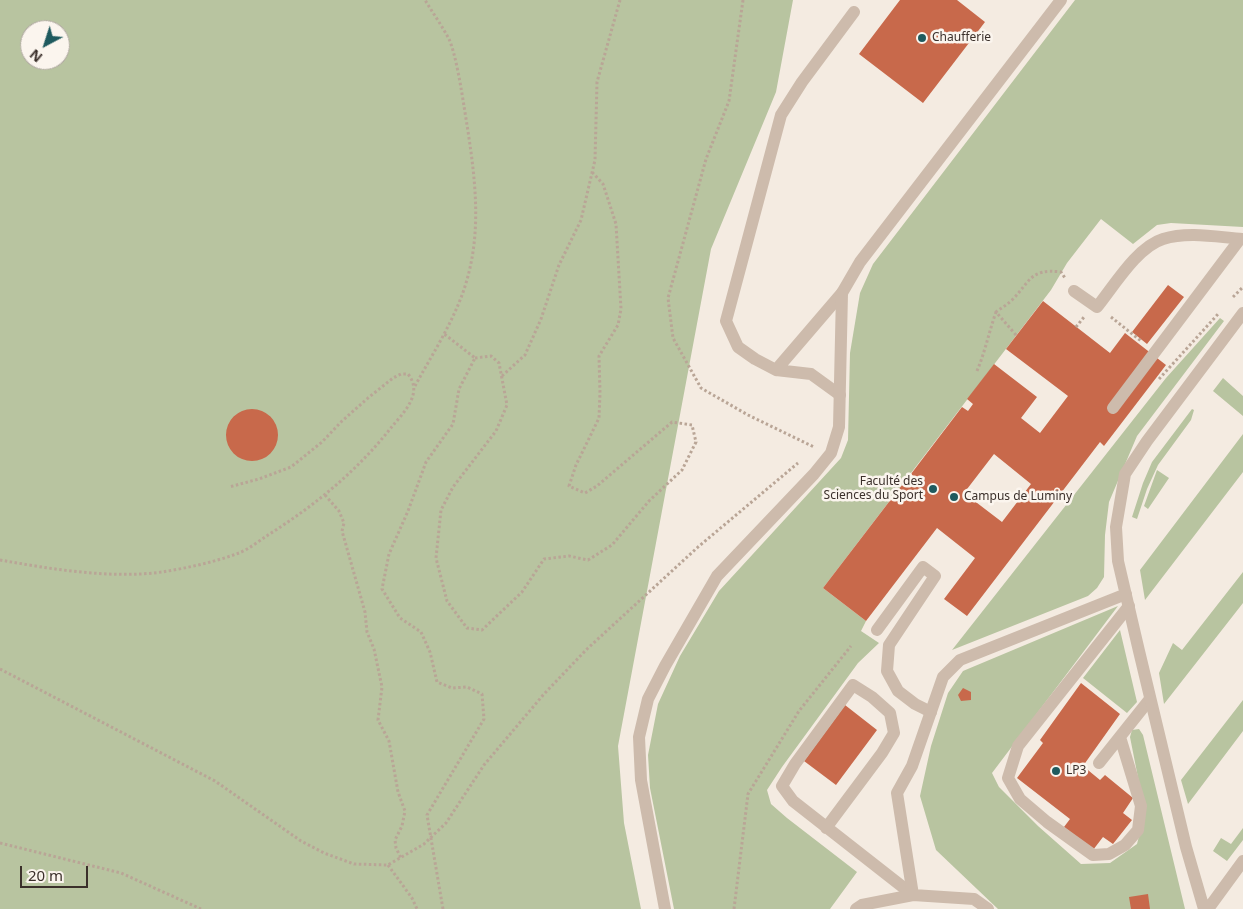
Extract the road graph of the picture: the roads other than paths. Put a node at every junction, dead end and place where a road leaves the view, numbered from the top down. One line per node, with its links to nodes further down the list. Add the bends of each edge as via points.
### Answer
1 (1061, 0): 5 (street, via 860,262)
2 (854, 12): 7 (street, via 781,115 726,321 738,347)
3 (1241, 239): 4 (street, via 1202,236 1162,239 1137,257 1097,307); 9 (street)
4 (1074, 291)
5 (842, 293): 7 (street); 8 (street)
6 (1243, 312): 10 (street, via 1125,474 1116,527 1118,561)
7 (776, 370): 8 (street, via 811,374)
8 (840, 395): 19 (street, via 839,427 831,454 717,576 648,699 639,737 641,780)
9 (1113, 408)
10 (1128, 600): 12 (street); 13 (street, via 960,660 943,678); 14 (street, via 1018,746 1008,778 1020,799 1093,855 1109,854 1125,845 1138,830 1141,806)
11 (877, 630): 13 (street, via 923,567 935,576 889,645 887,670 898,691)
12 (1150, 700): 14 (street); 22 (street, via 1186,847)
13 (931, 712): 18 (street, via 912,766 897,793)
14 (1120, 737): 15 (street)
15 (1099, 763)
16 (826, 828): 18 (street, via 832,820 849,798 854,790 871,768 894,733 890,714 872,697 852,685 782,786 793,801 824,826 832,832 876,866 891,878 898,883)
17 (1243, 861): 22 (street)
18 (913, 895): 20 (street); 21 (street, via 974,899)
19 (665, 909)
20 (856, 909)
21 (988, 909)
22 (1206, 909)

